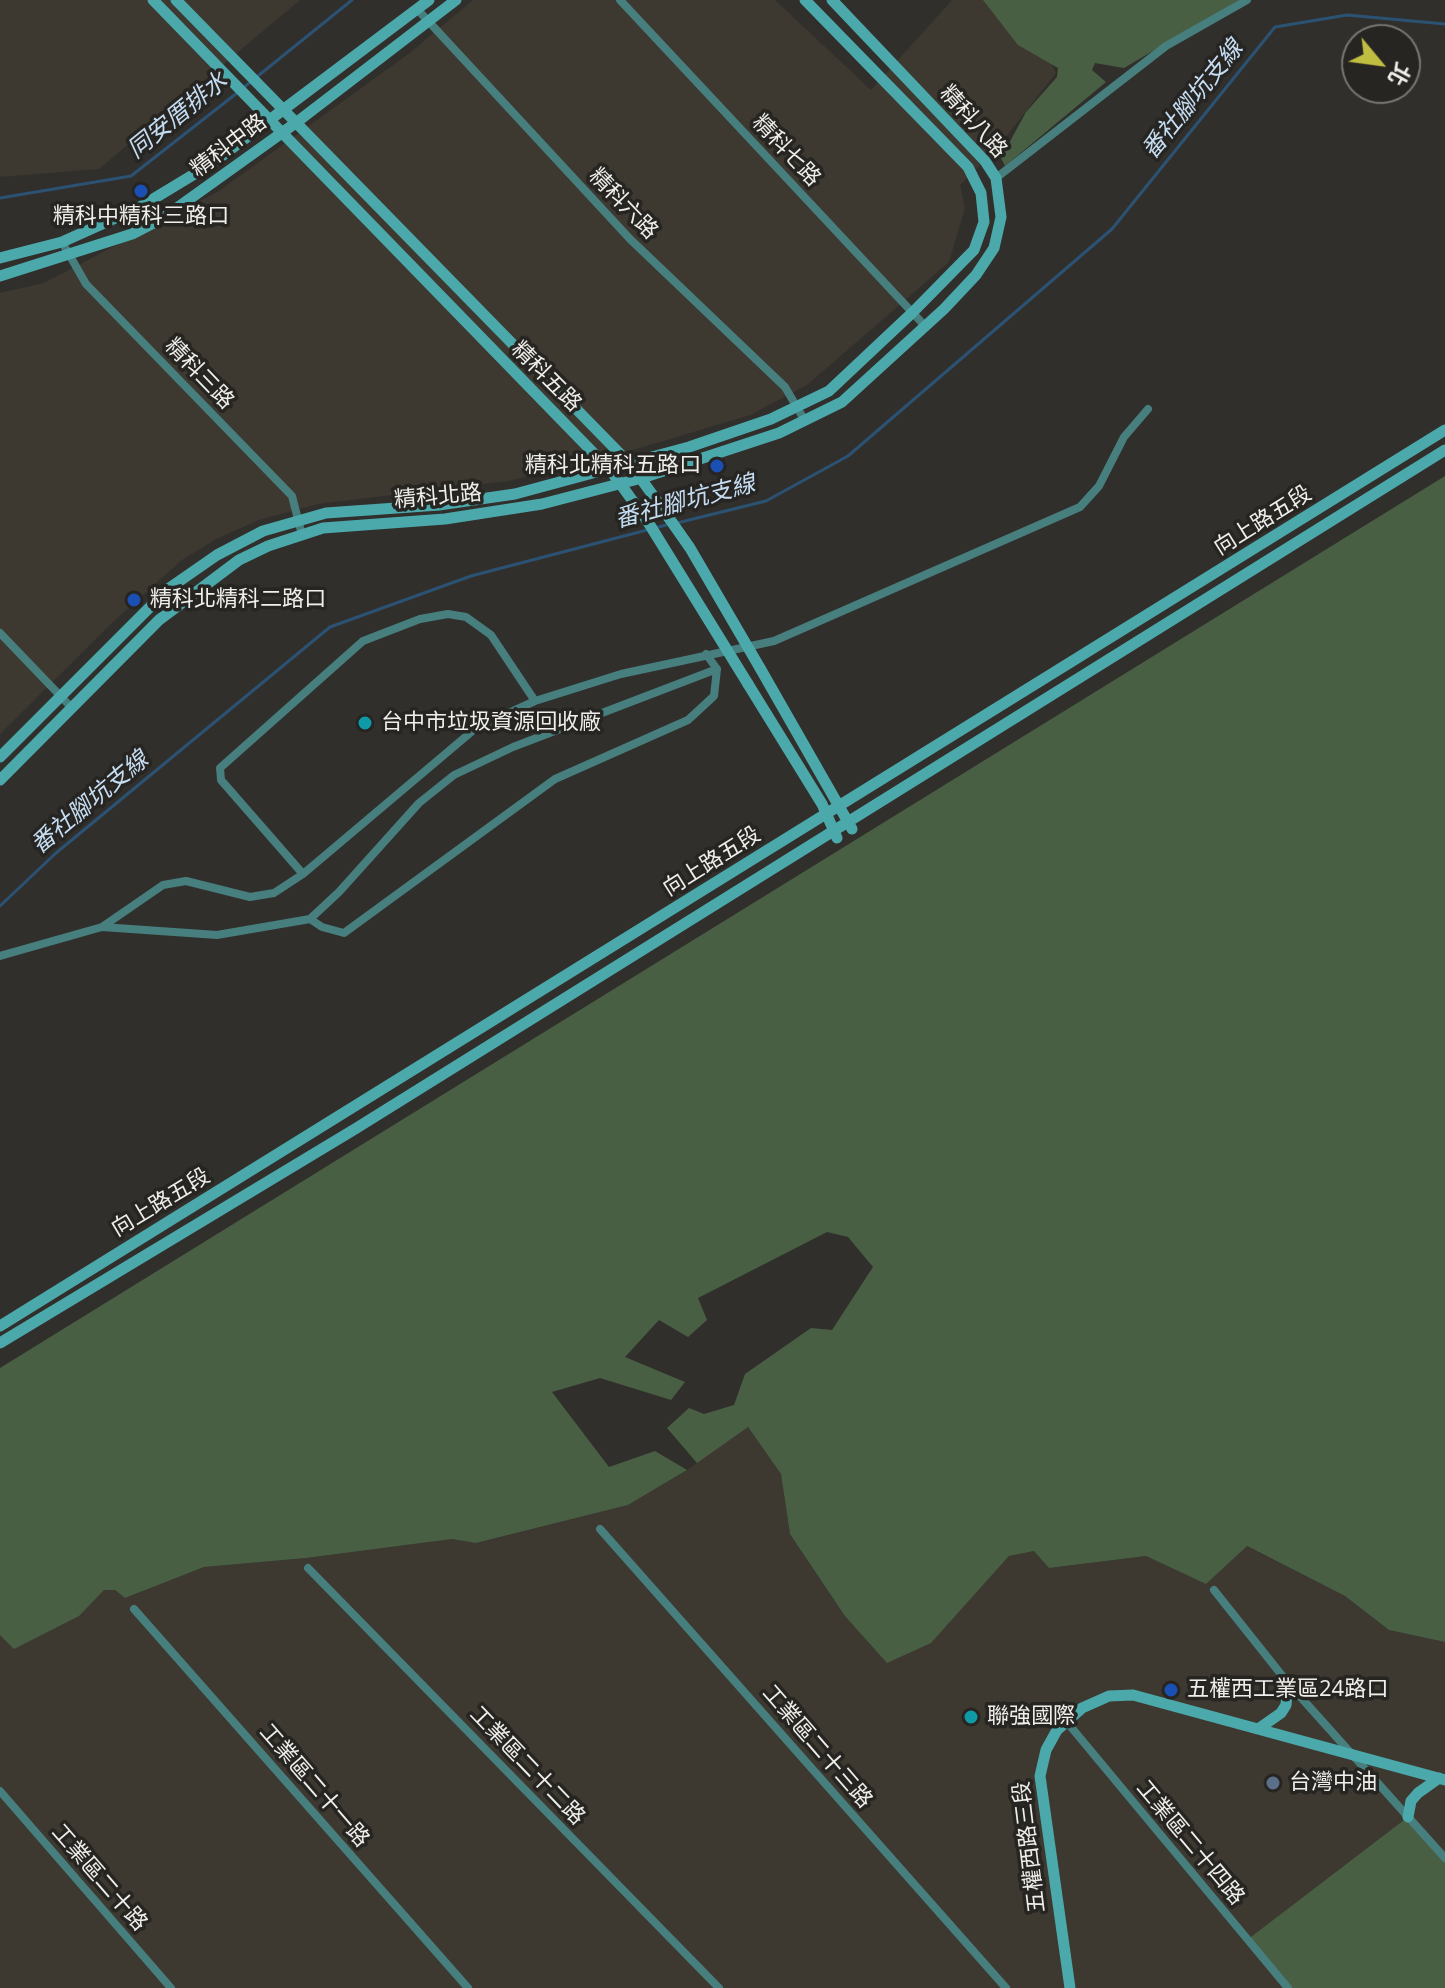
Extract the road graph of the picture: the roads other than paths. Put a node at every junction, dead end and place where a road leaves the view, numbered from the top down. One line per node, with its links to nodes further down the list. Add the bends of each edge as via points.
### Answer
1 (153, 0): 12 (street, 精科五路)
2 (176, 0): 11 (street, 精科五路)
3 (429, 0): 9 (street, 精科中路)
4 (456, 0): 10 (street, 精科中路)
5 (620, 0): 20 (street, 精科七路)
6 (805, 0): 20 (street, 精科八路, via 968,167 981,193 984,222 974,250)
7 (832, 0): 15 (street, 精科八路)
8 (1247, 0): 15 (street, via 1166,46)
9 (417, 9): 10 (street, 精科六路); 11 (street, 精科中路)
10 (429, 22): 13 (street, 精科中路); 22 (street, 精科六路, via 630,239 785,387)
11 (286, 109): 12 (street, 精科中路); 13 (street, 精科五路)
12 (269, 120): 14 (street, 精科五路); 16 (street, 精科中路, via 211,164 140,207)
13 (297, 122): 14 (street, 精科中路); 27 (street, 精科五路)
14 (280, 133): 17 (street, 精科中路, via 163,218); 28 (street, 精科五路)
15 (996, 178): 21 (street, 精科八路, via 1001,217 994,248 976,275)
16 (62, 242): 17 (street, 精科三路); 18 (street, 精科中路)
17 (69, 256): 19 (street, 精科中路); 31 (street, 精科三路, via 86,284 292,496)
18 (0, 258)
19 (0, 276)
20 (913, 312): 21 (street, 精科七路); 22 (street, 精科北路, via 829,391)
21 (925, 326): 24 (street, 精科北路, via 842,402)
22 (794, 407): 24 (street, 精科六路); 27 (street, 精科北路)
23 (1148, 409): 34 (street, via 1080,507 789,637)
24 (805, 421): 29 (street, 精科北路)
25 (1445, 430): 41 (street, 向上路五段)
26 (1445, 450): 43 (street, 向上路五段)
27 (631, 465): 28 (street, 精科北路); 29 (street, 精科五路)
28 (611, 471): 30 (street, 精科五路); 31 (street, 精科北路, via 515,494)
29 (642, 478): 30 (street, 精科北路); 41 (street, 精科五路, bridge, via 690,548)
30 (620, 484): 32 (street, 精科北路, via 486,514 323,528); 42 (street, 精科五路, bridge)
31 (299, 520): 32 (street, 精科三路); 36 (street, 精科北路, via 263,531 189,572)
32 (302, 535): 38 (street, 精科北路, via 268,546 207,581 159,620)
33 (0, 633): 36 (street)
34 (706, 654): 35 (street); 37 (street)
35 (717, 669): 46 (street, via 454,775 419,803); 46 (street, via 714,696 688,720 555,779 344,933)
36 (61, 696): 38 (street); 39 (street, 精科北路)
37 (535, 701): 45 (street, via 476,728); 45 (street, via 491,635 466,617 420,619 363,641 220,768 221,780)
38 (71, 707): 40 (street, 精科北路)
39 (0, 757)
40 (0, 780)
41 (841, 806): 42 (street, 向上路五段); 43 (street, 精科五路)
42 (827, 814): 44 (street, 精科五路); 49 (street, 向上路五段)
43 (850, 826): 44 (street, 向上路五段)
44 (835, 834): 50 (street, 向上路五段)
45 (303, 874): 47 (street, via 274,893 250,897 186,881 163,885)
46 (310, 919): 47 (street, via 217,935)
47 (102, 927): 48 (street)
48 (0, 956)
49 (0, 1326)
50 (0, 1343)
51 (600, 1529): 67 (street, 工業區二十三路)
52 (308, 1568): 66 (street, 工業區二十二路)
53 (1214, 1590): 55 (street)
54 (134, 1609): 65 (street, 工業區二十一路)
55 (1288, 1683): 57 (street, via 1286,1705); 58 (street)
56 (1066, 1721): 57 (street, 五權西路三段, via 1096,1701 1133,1695); 63 (street, 五權西路三段, via 1046,1750 1040,1776); 70 (street, 工業區二十四路)
57 (1261, 1727): 58 (street, 五權西路三段)
58 (1347, 1751): 59 (street, 五權西路三段); 61 (street)
59 (1442, 1779): 61 (street, via 1418,1793)
60 (0, 1791): 64 (street, 工業區二十路)
61 (1408, 1817): 62 (street)
62 (1445, 1858)
63 (1068, 1973): 68 (street); 69 (street, 五權西路三段)
64 (171, 1988)
65 (468, 1988)
66 (719, 1988)
67 (1006, 1988)
68 (1064, 1988)
69 (1070, 1988)
70 (1288, 1988)

